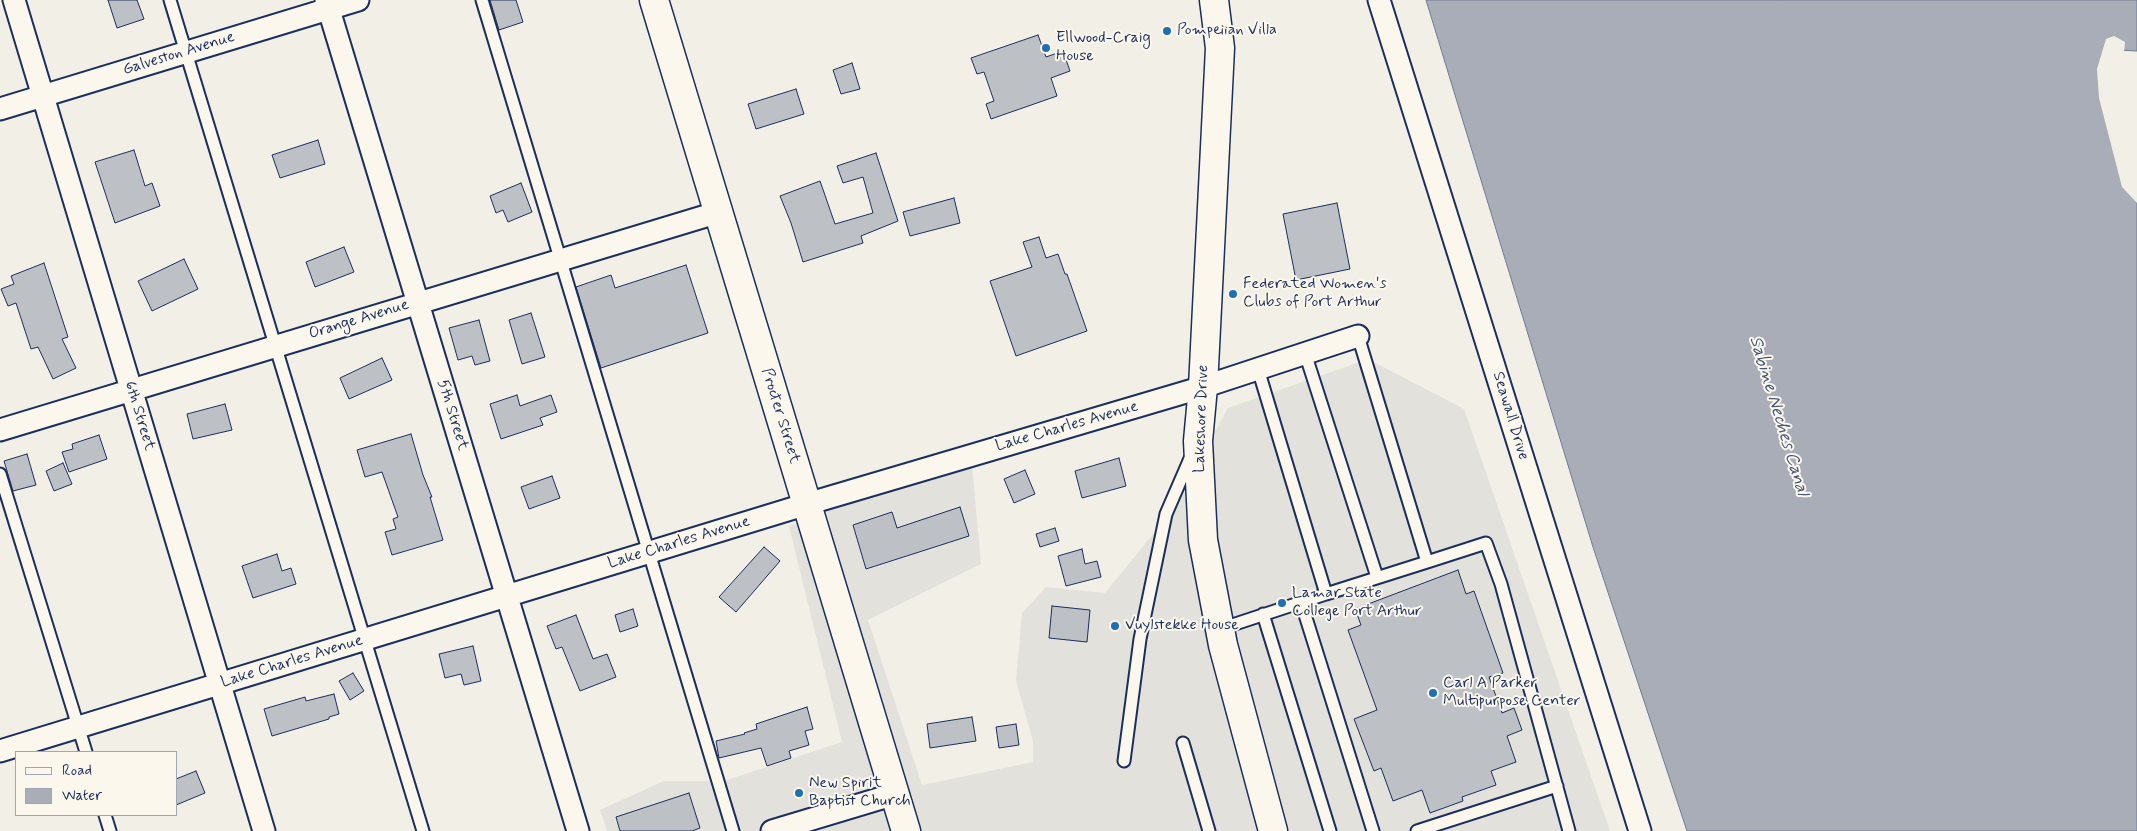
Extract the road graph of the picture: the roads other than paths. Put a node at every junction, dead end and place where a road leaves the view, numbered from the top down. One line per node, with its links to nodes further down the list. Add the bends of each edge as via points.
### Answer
1 (14, 0): 10 (street, 6th Street)
2 (170, 0): 9 (lane)
3 (358, 0): 8 (street, Galveston Avenue)
4 (482, 0): 13 (lane)
5 (654, 0): 12 (main road, Procter Street)
6 (1214, 0): 19 (main road, Lakeshore Drive, via 1220,48)
7 (1379, 0): 56 (street, Seawall Drive)
8 (328, 4): 9 (street, Galveston Avenue); 14 (street, 5th Street)
9 (186, 52): 10 (street, Galveston Avenue); 16 (lane)
10 (43, 96): 11 (street, Galveston Avenue); 20 (street, 6th Street)
11 (0, 109)
12 (719, 212): 13 (street, Orange Avenue); 24 (main road, Procter Street)
13 (560, 259): 14 (street, Orange Avenue); 25 (lane)
14 (418, 302): 16 (street, Orange Avenue); 29 (street, 5th Street)
15 (1358, 336): 17 (street, Lake Charles Avenue); 26 (lane)
16 (275, 346): 20 (street, Orange Avenue); 33 (lane)
17 (1305, 353): 18 (street, Lake Charles Avenue); 27 (lane)
18 (1258, 369): 19 (street, Lake Charles Avenue); 28 (lane)
19 (1202, 387): 22 (main road, Lakeshore Drive); 24 (street, Lake Charles Avenue)
20 (131, 390): 21 (street, Orange Avenue); 34 (street, 6th Street)
21 (0, 430)
22 (1198, 441): 32 (main road, Lakeshore Drive, via 1203,540); 39 (lane, via 1166,514 1140,640)
23 (0, 474): 35 (lane)
24 (807, 504): 25 (street, Lake Charles Avenue); 41 (main road, Procter Street)
25 (650, 552): 29 (street, Lake Charles Avenue); 47 (lane)
26 (1427, 562): 27 (lane); 40 (lane, via 1486,543 1501,584)
27 (1377, 577): 28 (lane)
28 (1326, 594): 30 (lane)
29 (507, 596): 33 (street, Lake Charles Avenue); 46 (street, 5th Street)
30 (1301, 602): 31 (lane); 53 (lane)
31 (1263, 614): 32 (lane); 52 (lane)
32 (1220, 629): 51 (main road, Lakeshore Drive)
33 (364, 640): 34 (street, Lake Charles Avenue); 45 (lane)
34 (220, 684): 35 (street, Lake Charles Avenue); 44 (street, 6th Street)
35 (78, 727): 37 (street, Lake Charles Avenue); 38 (lane)
36 (1183, 743): 50 (lane)
37 (0, 751)
38 (86, 751)
39 (1124, 761)
40 (1557, 786): 54 (lane); 55 (lane)
41 (894, 794): 48 (street); 49 (main road, Procter Street)
42 (105, 816): 43 (lane)
43 (110, 831)
44 (264, 831)
45 (423, 831)
46 (578, 831)
47 (733, 831)
48 (772, 831)
49 (906, 831)
50 (1209, 831)
51 (1273, 831)
52 (1330, 831)
53 (1373, 831)
54 (1417, 831)
55 (1569, 831)
56 (1640, 831)

